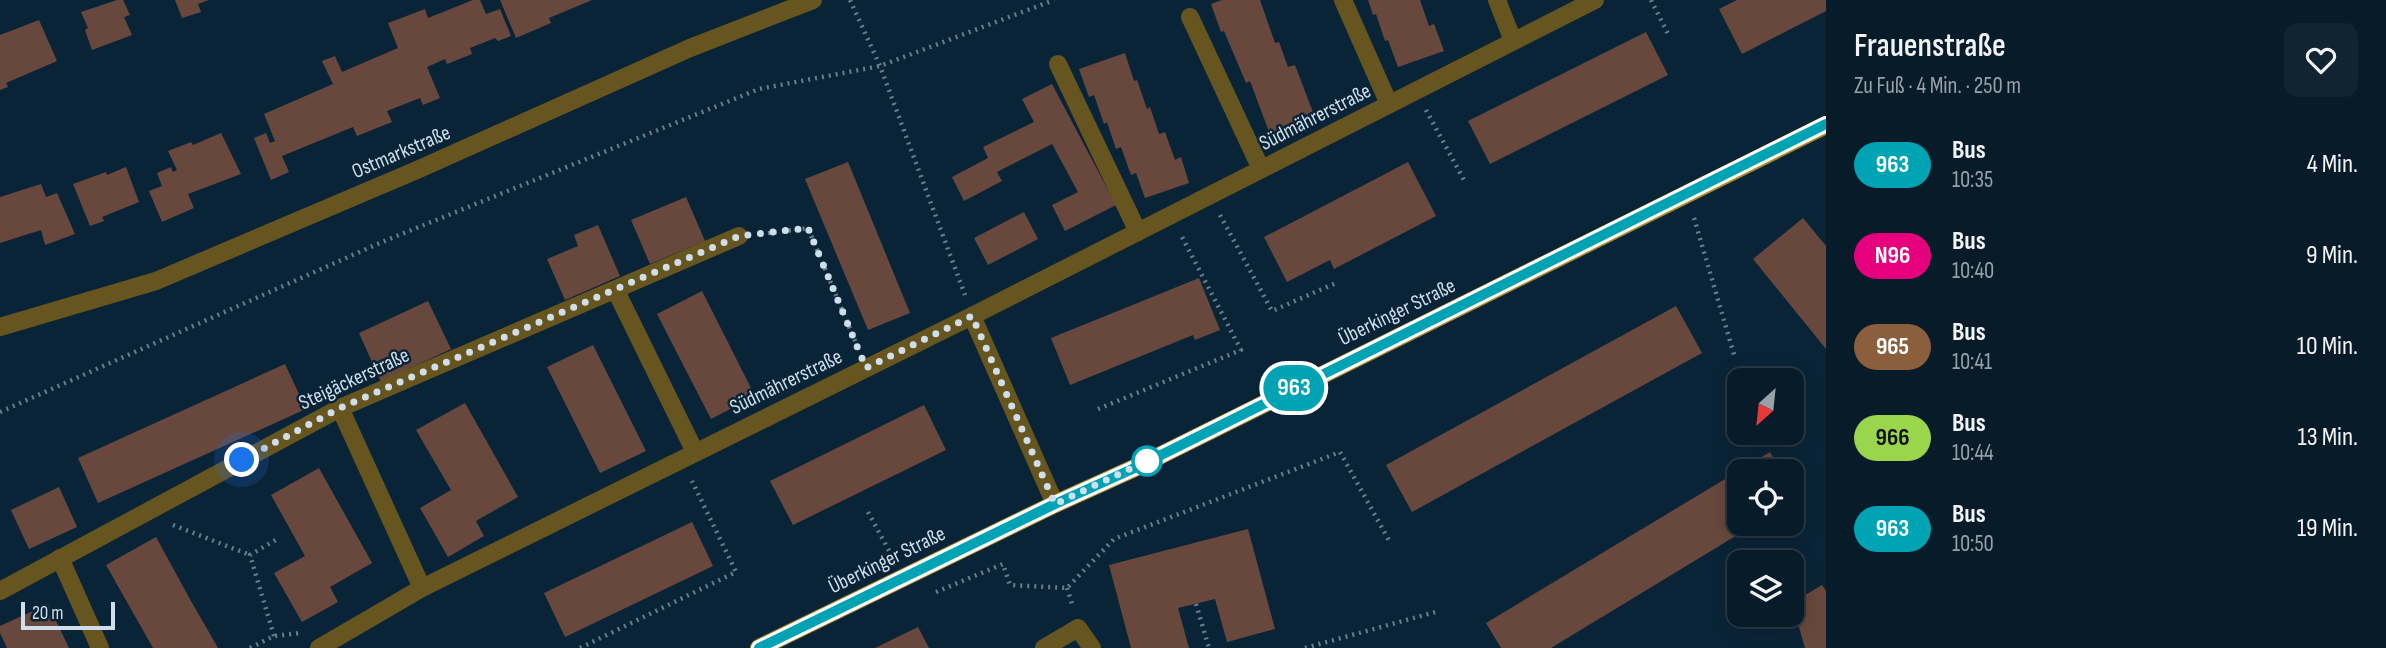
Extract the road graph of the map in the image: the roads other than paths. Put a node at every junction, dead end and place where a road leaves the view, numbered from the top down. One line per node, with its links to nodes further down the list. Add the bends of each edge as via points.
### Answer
1 (813, 0): 15 (street, Ostmarkstraße, via 690,48 156,281)
2 (1343, 0): 8 (street, Südmährerstraße)
3 (1497, 0): 6 (street)
4 (1595, 0): 6 (street, Südmährerstraße)
5 (1190, 17): 10 (street, Südmährerstraße)
6 (1513, 41): 8 (street, Südmährerstraße)
7 (1058, 64): 11 (street)
8 (1389, 104): 10 (street, Südmährerstraße)
9 (1826, 125): 18 (main road, Überkinger Straße)
10 (1261, 169): 11 (street, Südmährerstraße)
11 (1138, 232): 14 (street, Südmährerstraße)
12 (739, 236): 13 (street, Steigäckerstraße)
13 (616, 291): 16 (street, Steigäckerstraße); 17 (street)
14 (972, 316): 17 (street, Südmährerstraße); 18 (street)
15 (0, 327)
16 (340, 408): 19 (street, Steigäckerstraße); 20 (street)
17 (688, 455): 20 (street, Südmährerstraße)
18 (1055, 504): 24 (main road, Überkinger Straße)
19 (60, 558): 21 (street, Steigäckerstraße); 22 (street)
20 (422, 589): 23 (street, Südmährerstraße)
21 (0, 591)
22 (100, 648)
23 (319, 648)
24 (760, 648)
25 (1044, 648): 26 (street, via 1078,628)
26 (1092, 648)

